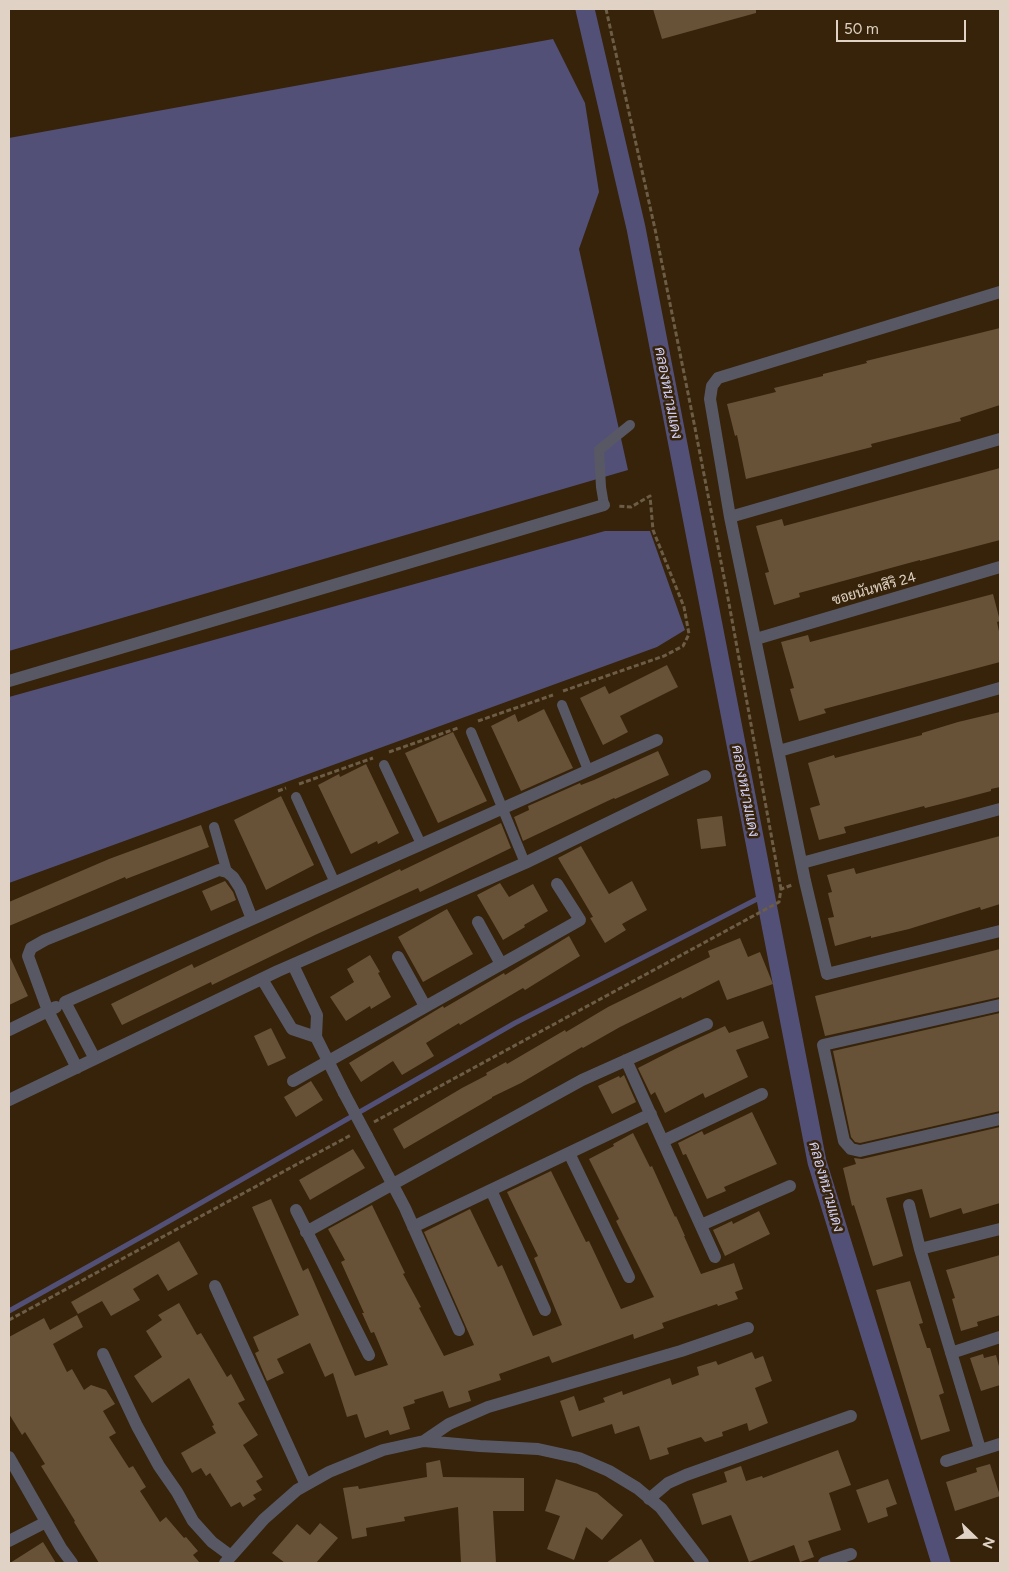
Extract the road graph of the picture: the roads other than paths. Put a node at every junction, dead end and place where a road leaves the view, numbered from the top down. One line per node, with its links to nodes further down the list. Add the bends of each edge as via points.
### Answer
1 (1000, 292): 5 (street, via 718,378 712,386 710,399)
2 (630, 425): 4 (lane, via 599,450)
3 (1000, 439): 5 (street)
4 (604, 505): 8 (street)
5 (730, 517): 7 (street)
6 (1000, 568): 7 (street, ซอยนันทสิริ 24)
7 (756, 639): 13 (street)
8 (9, 681)
9 (1000, 688): 13 (street)
10 (562, 705): 15 (lane)
11 (469, 729): 18 (lane)
12 (657, 740): 15 (street)
13 (779, 751): 23 (street)
14 (384, 765): 21 (lane)
15 (588, 770): 18 (street)
16 (705, 776): 22 (street)
17 (296, 797): 25 (lane)
18 (502, 808): 21 (street); 22 (lane)
19 (1000, 810): 23 (street)
20 (214, 827): 24 (lane)
21 (421, 844): 25 (street)
22 (525, 863): 32 (street)
23 (802, 864): 29 (street, via 827,974)
24 (227, 872): 27 (street, via 240,888); 37 (street, via 219,870 31,948 28,956)
25 (335, 883): 27 (street)
26 (557, 884): 31 (street, via 580,920)
27 (252, 920): 34 (street)
28 (478, 922): 31 (street)
29 (1000, 931)
30 (398, 956): 36 (street)
31 (501, 964): 36 (street)
32 (293, 965): 33 (street); 40 (street, via 317,1015)
33 (262, 979): 40 (street, via 292,1029); 41 (street)
34 (65, 1002): 37 (street); 41 (street)
35 (1000, 1005): 49 (street, via 822,1045 844,1141 851,1149 860,1151)
36 (425, 1006): 42 (street)
37 (48, 1011): 39 (street); 44 (street)
38 (707, 1024): 43 (street)
39 (9, 1030)
40 (316, 1037): 42 (street)
41 (95, 1059): 44 (street)
42 (328, 1060): 45 (street); 52 (street, bridge, via 344,1093 369,1130)
43 (626, 1060): 48 (street); 52 (street, via 582,1080)
44 (77, 1068): 47 (street)
45 (292, 1081)
46 (762, 1094): 50 (street)
47 (9, 1100)
48 (651, 1114): 50 (street); 51 (street)
49 (1000, 1119)
50 (663, 1141): 57 (street)
51 (569, 1153): 54 (street); 63 (street)
52 (392, 1184): 58 (street); 60 (street)
53 (790, 1186): 57 (street)
54 (491, 1190): 58 (street); 65 (street)
55 (909, 1205): 61 (street)
56 (296, 1210): 60 (street)
57 (701, 1225): 62 (street)
58 (413, 1226): 67 (street)
59 (1000, 1229): 61 (street)
60 (306, 1232): 71 (street)
61 (920, 1249): 69 (street)
62 (715, 1257)
63 (629, 1277)
64 (215, 1286): 78 (street)
65 (544, 1310)
66 (748, 1328): 73 (street, via 681,1351 488,1407 449,1424)
67 (459, 1330)
68 (1000, 1337): 69 (street)
69 (951, 1353): 75 (street)
70 (103, 1354): 83 (street, via 159,1466 193,1521)
71 (369, 1355)
72 (851, 1416): 79 (street, via 686,1475 668,1483)
73 (424, 1441): 78 (street, via 383,1450); 79 (street, via 538,1449 579,1458 609,1471 638,1488)
74 (1000, 1444): 75 (street)
75 (980, 1449): 77 (street)
76 (9, 1457): 80 (street)
77 (946, 1462)
78 (306, 1485): 83 (street, via 264,1519)
79 (649, 1499): 85 (street, via 660,1508)
80 (46, 1522): 81 (street); 84 (street)
81 (9, 1541)
82 (851, 1554): 86 (street)
83 (228, 1560)
84 (72, 1563)
85 (702, 1563)
86 (824, 1563)

